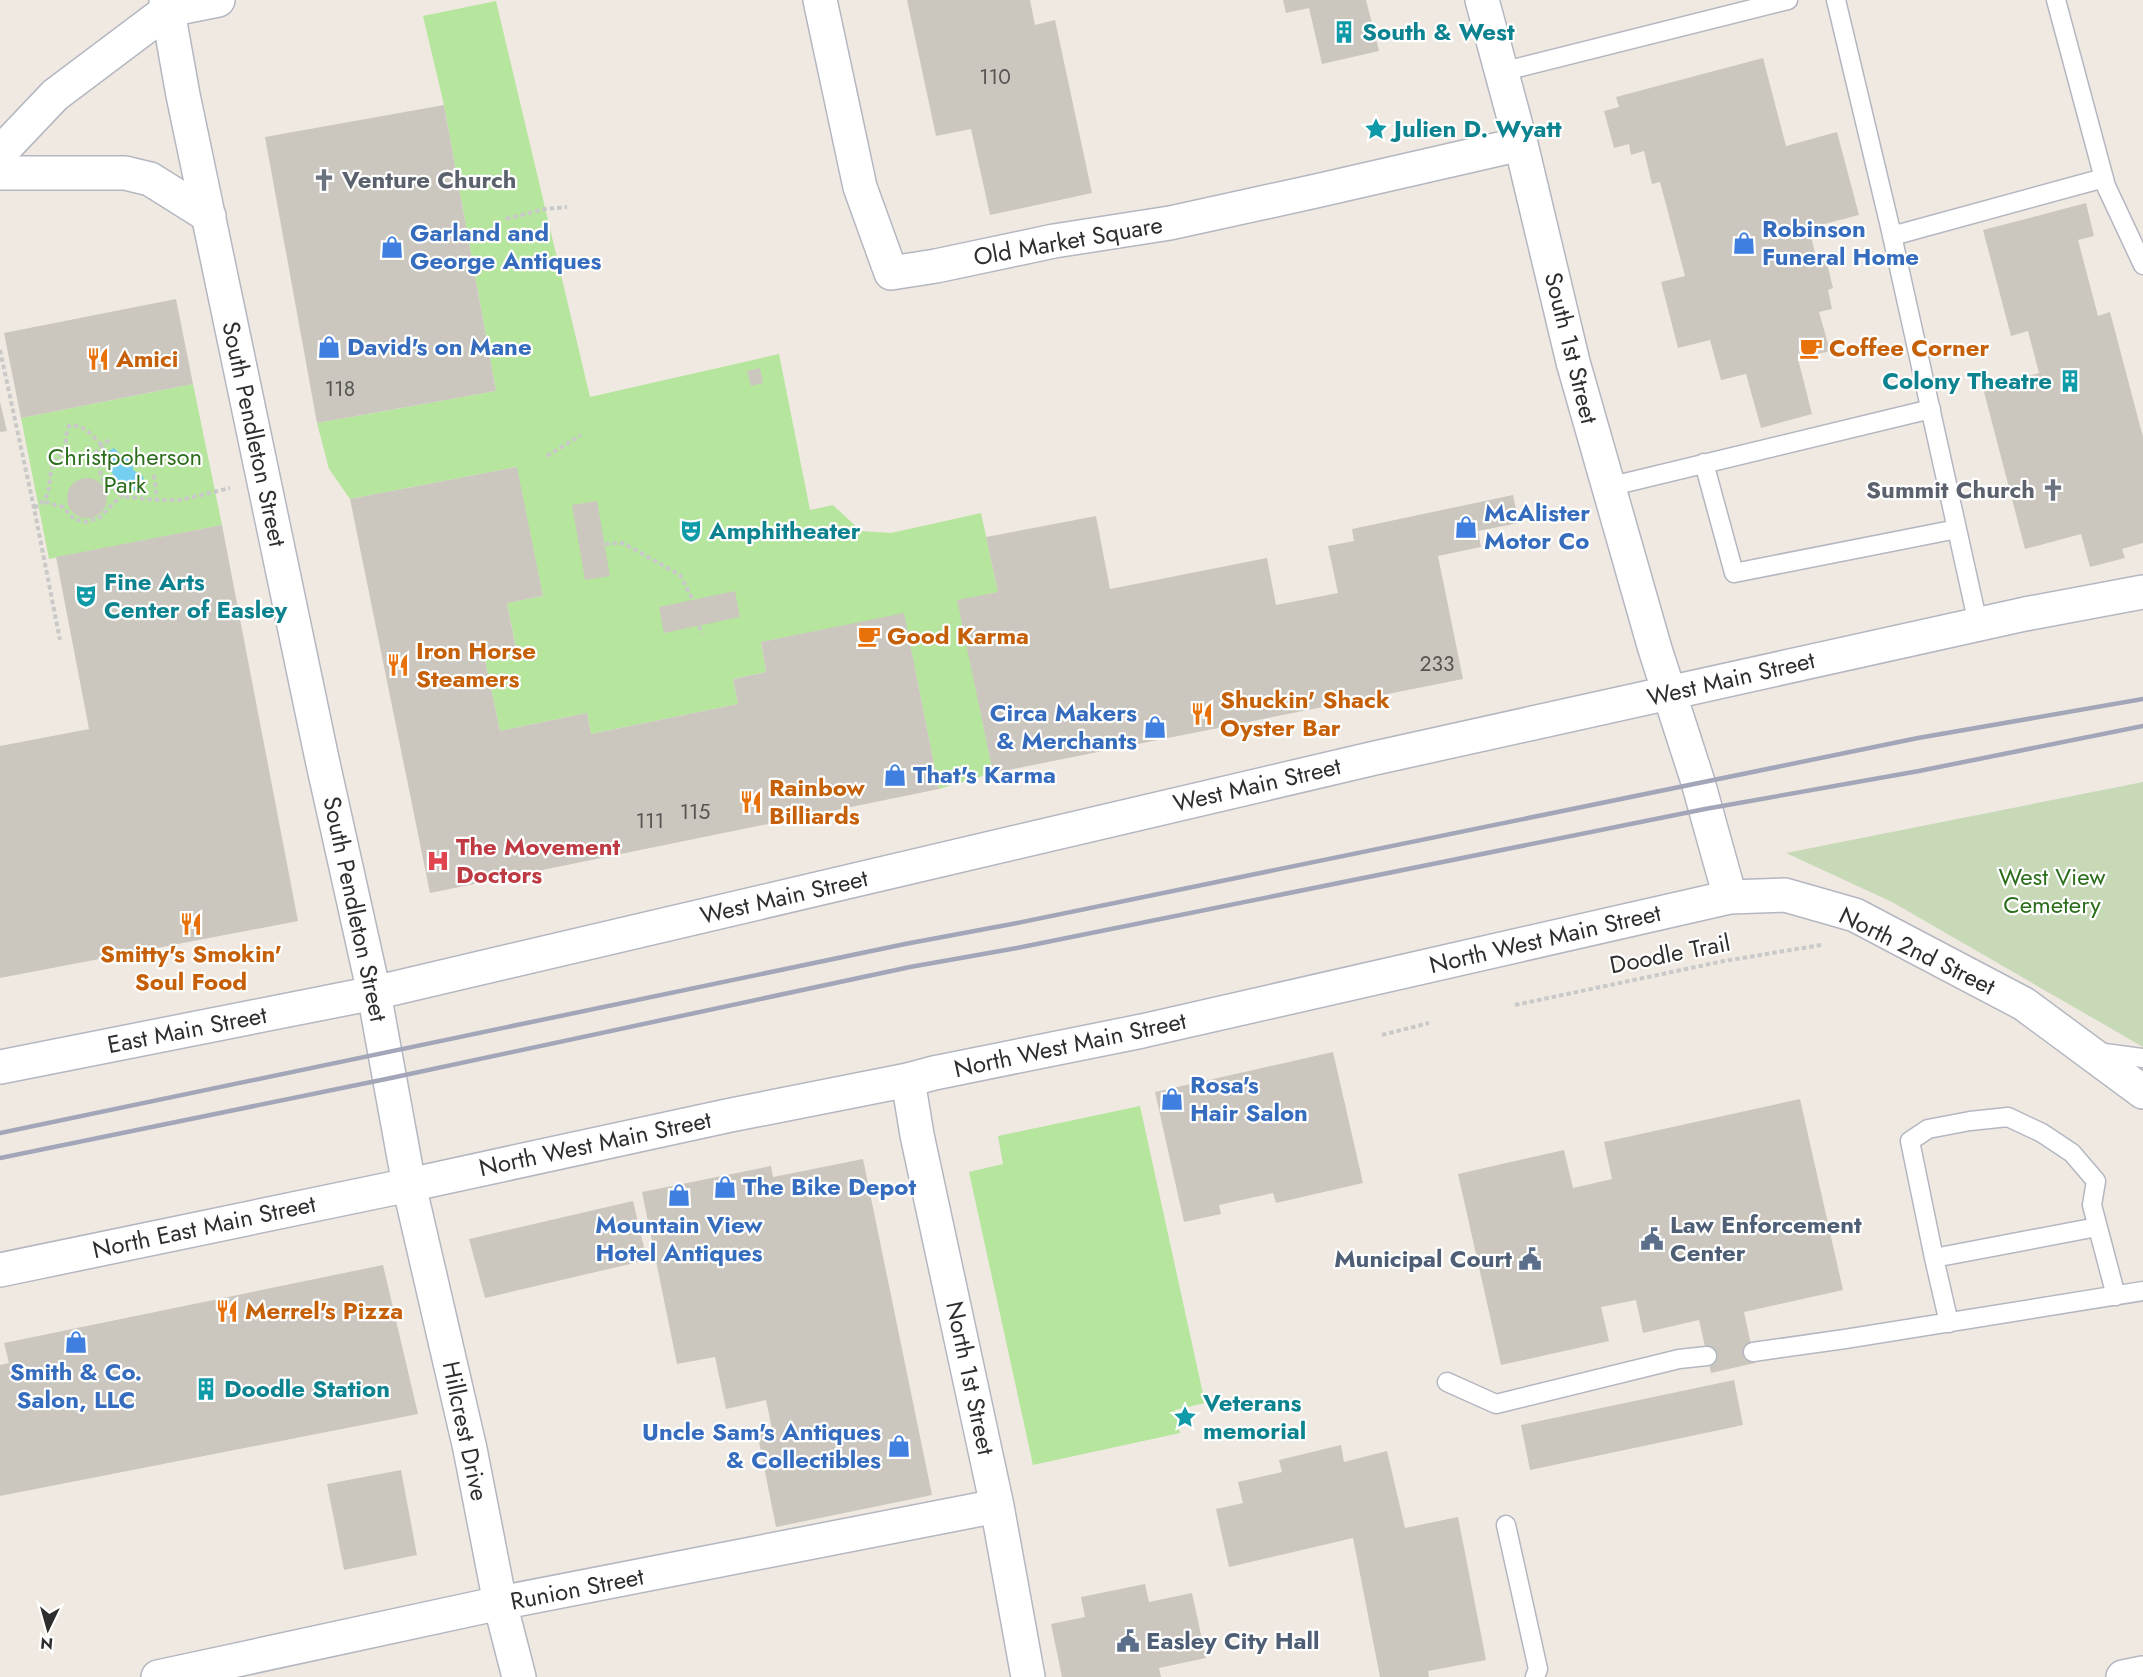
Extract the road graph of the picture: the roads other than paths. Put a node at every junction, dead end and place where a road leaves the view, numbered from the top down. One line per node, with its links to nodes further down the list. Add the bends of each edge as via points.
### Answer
1 (218, 0): 7 (street)
2 (820, 0): 9 (street, Old Market Square, via 860,187 891,273 1170,223)
3 (1482, 0): 8 (street, South 1st Street)
4 (1788, 0): 8 (lane)
5 (1836, 0): 14 (lane)
6 (2056, 0): 12 (lane)
7 (167, 5): 10 (street, via 55,95); 13 (street, South Pendleton Street)
8 (1501, 72): 9 (street, South 1st Street)
9 (1521, 144): 18 (street, South 1st Street, via 1573,362)
10 (0, 153)
11 (0, 172): 13 (street, via 125,173 150,179)
12 (2104, 178): 14 (lane); 15 (lane)
13 (209, 216): 24 (street, South Pendleton Street)
14 (1893, 236): 16 (lane)
15 (2143, 265)
16 (1931, 409): 17 (lane); 19 (lane)
17 (1704, 463): 18 (lane); 19 (lane, via 1734,573)
18 (1608, 487): 22 (street, South 1st Street)
19 (1957, 529): 21 (lane)
20 (2143, 592): 21 (street, West Main Street)
21 (1978, 624): 22 (street, West Main Street)
22 (1669, 693): 23 (street); 24 (street, West Main Street, via 1375,758)
23 (1730, 897): 25 (street, North 2nd Street, via 1785,895 1855,915 2024,1004); 28 (street, North West Main Street, via 1154,1029)
24 (374, 993): 27 (street, East Main Street); 30 (street, South Pendleton Street)
25 (2084, 1050): 26 (lane); 29 (street, North 2nd Street)
26 (2143, 1058)
27 (0, 1067)
28 (908, 1080): 30 (street, North West Main Street); 40 (street, North 1st Street)
29 (2143, 1092)
30 (409, 1185): 33 (street, North East Main Street); 42 (street, Hillcrest Drive, via 470,1449)
31 (2097, 1227): 32 (lane); 32 (lane, via 2091,1205 2096,1181 2072,1153 2008,1117 1960,1123 1928,1130 1910,1141); 35 (lane)
32 (1934, 1258): 36 (lane)
33 (0, 1269)
34 (2143, 1291): 35 (lane)
35 (2116, 1296): 36 (lane)
36 (1949, 1323): 37 (lane)
37 (1753, 1352)
38 (1707, 1356): 39 (lane, via 1679,1359 1496,1404)
39 (1447, 1382)
40 (997, 1506): 42 (street, Runion Street); 46 (street, North 1st Street)
41 (1506, 1525): 47 (lane, via 1538,1669)
42 (500, 1604): 44 (street, Runion Street); 45 (street, Hillcrest Drive)
43 (2143, 1672): 48 (street)
44 (158, 1677)
45 (519, 1677)
46 (1028, 1677)
47 (1535, 1677)
48 (2123, 1677)

